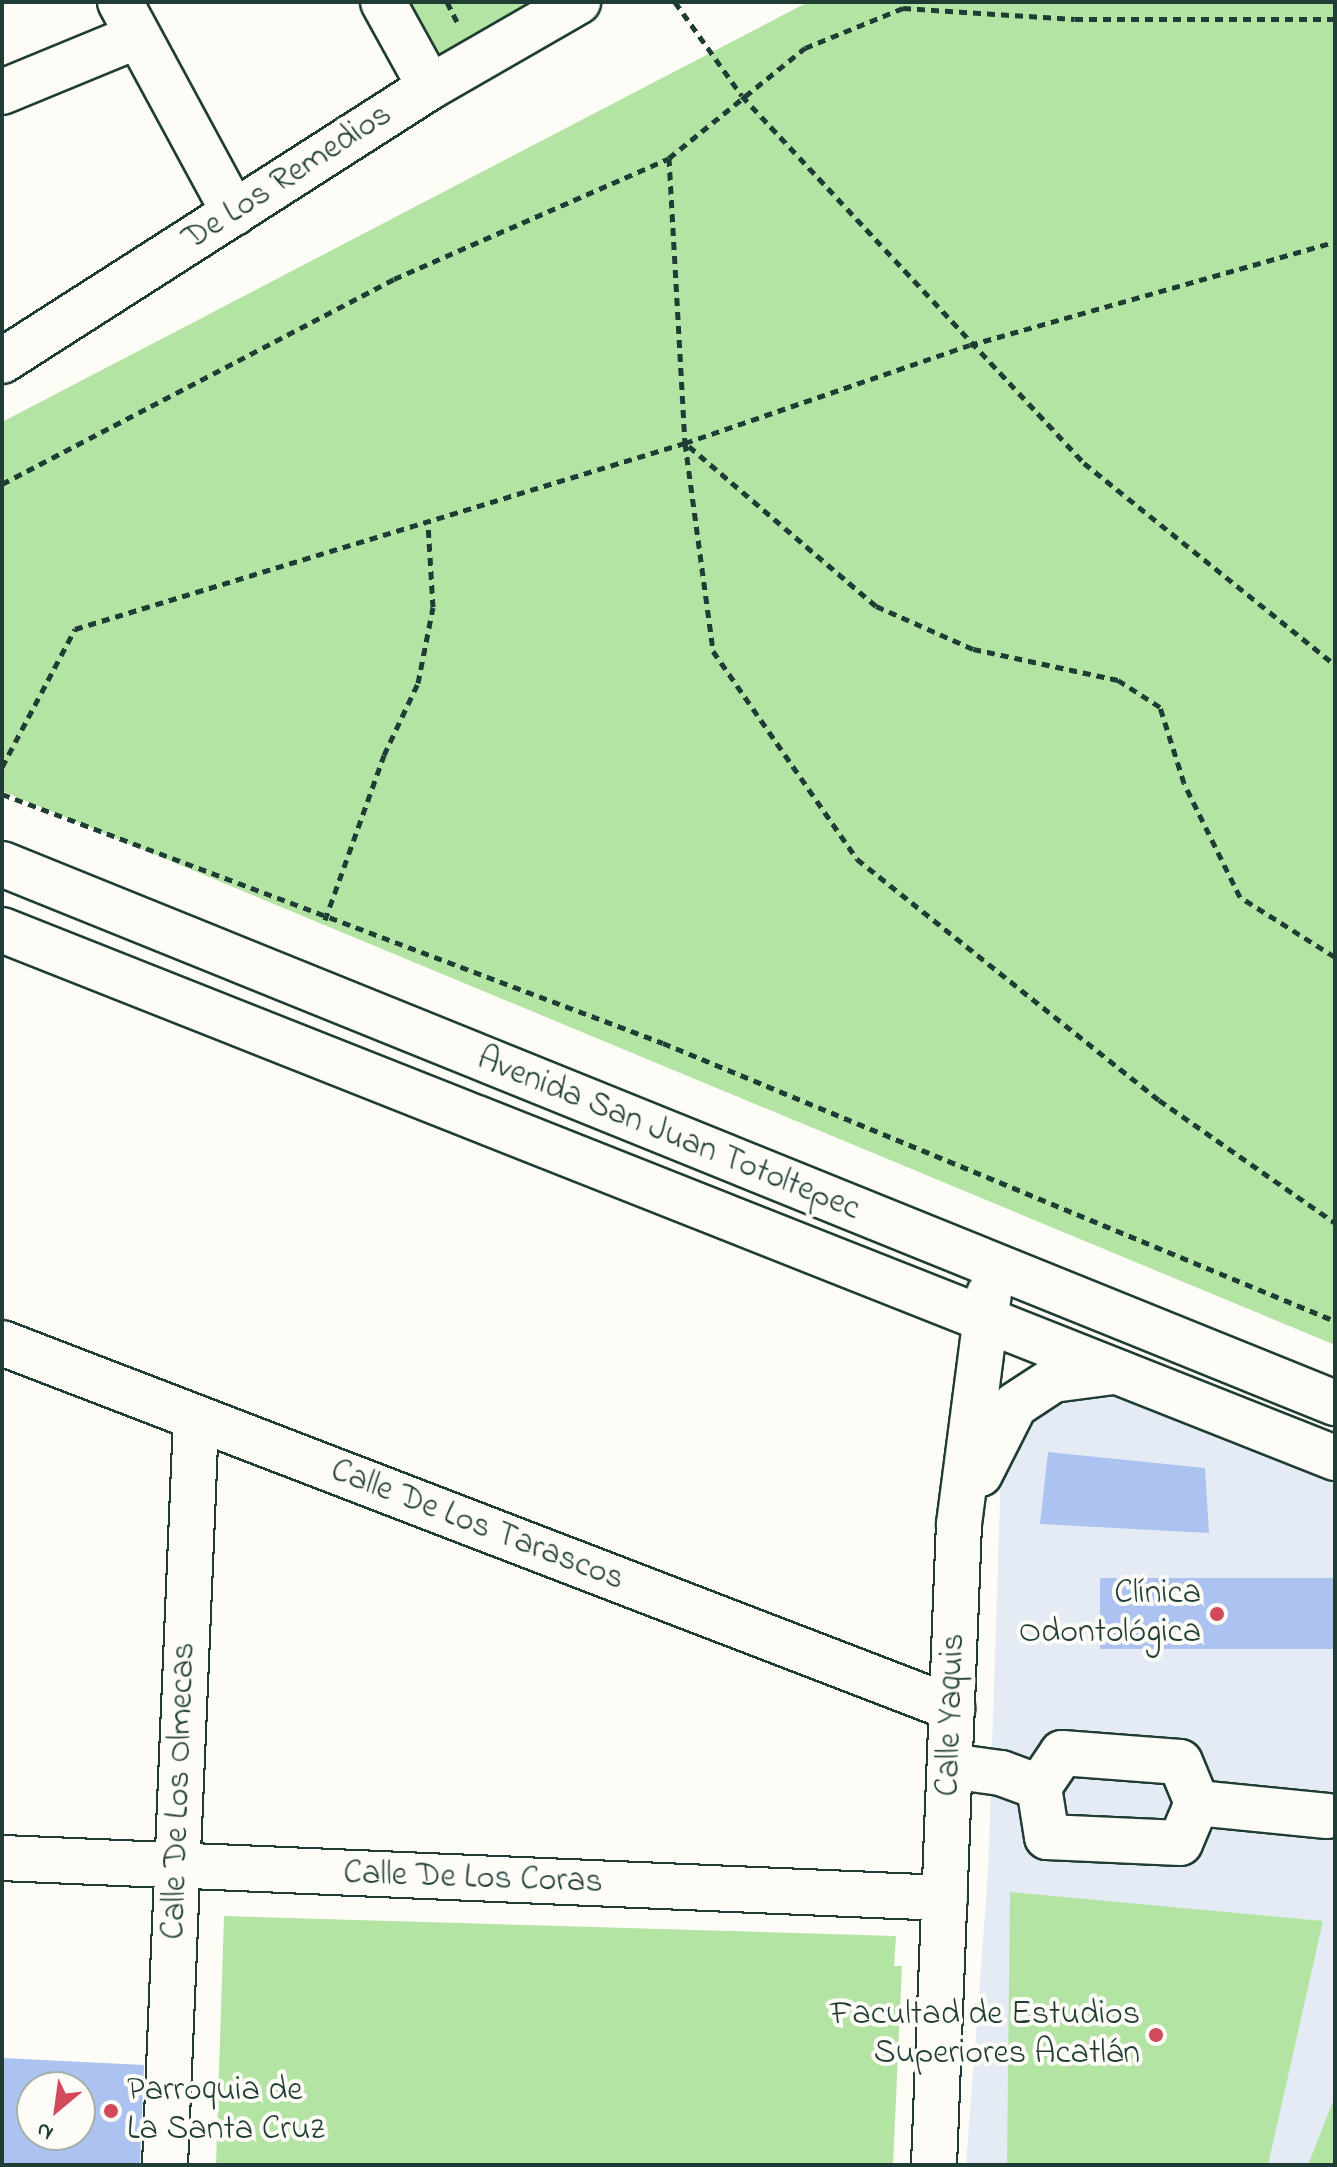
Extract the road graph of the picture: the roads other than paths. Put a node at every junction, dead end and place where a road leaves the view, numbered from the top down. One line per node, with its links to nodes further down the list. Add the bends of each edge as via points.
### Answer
1 (383, 2): 4 (main road)
2 (578, 2): 4 (main road, De Los Remedios)
3 (129, 19): 5 (main road); 6 (main road)
4 (430, 87): 6 (main road, De Los Remedios)
5 (2, 92)
6 (234, 213): 7 (main road, De Los Remedios)
7 (2, 361)
8 (2, 864): 10 (main road, Avenida San Juan Totoltepec)
9 (2, 930): 11 (main road, Avenida San Juan Totoltepec)
10 (991, 1267): 11 (main road, Calle Yaquis); 14 (main road, Avenida San Juan Totoltepec)
11 (987, 1320): 13 (main road, Avenida San Juan Totoltepec); 17 (main road, Calle Yaquis)
12 (2, 1343): 15 (main road, Calle De Los Tarascos)
13 (1118, 1372): 16 (main road, Avenida San Juan Totoltepec); 17 (main road, via 1053,1380 1015,1405 997,1430)
14 (1335, 1403)
15 (196, 1418): 18 (main road, Calle De Los Tarascos); 24 (main road, Calle De Los Olmecas)
16 (1335, 1458)
17 (959, 1524): 18 (main road, Calle Yaquis)
18 (952, 1708): 19 (main road, Calle Yaquis)
19 (950, 1766): 20 (main road, via 1001,1773); 25 (main road, Calle Yaquis)
20 (1039, 1787): 21 (main road, via 1062,1753 1180,1762); 21 (main road, via 1047,1837 1180,1843)
21 (1197, 1803): 22 (main road)
22 (1327, 1816)
23 (2, 1858): 24 (main road, Calle De Los Coras)
24 (177, 1867): 25 (main road, Calle De Los Coras); 26 (main road, Calle De Los Olmecas)
25 (945, 1898): 27 (main road, Calle Yaquis)
26 (165, 2165)
27 (934, 2165)

